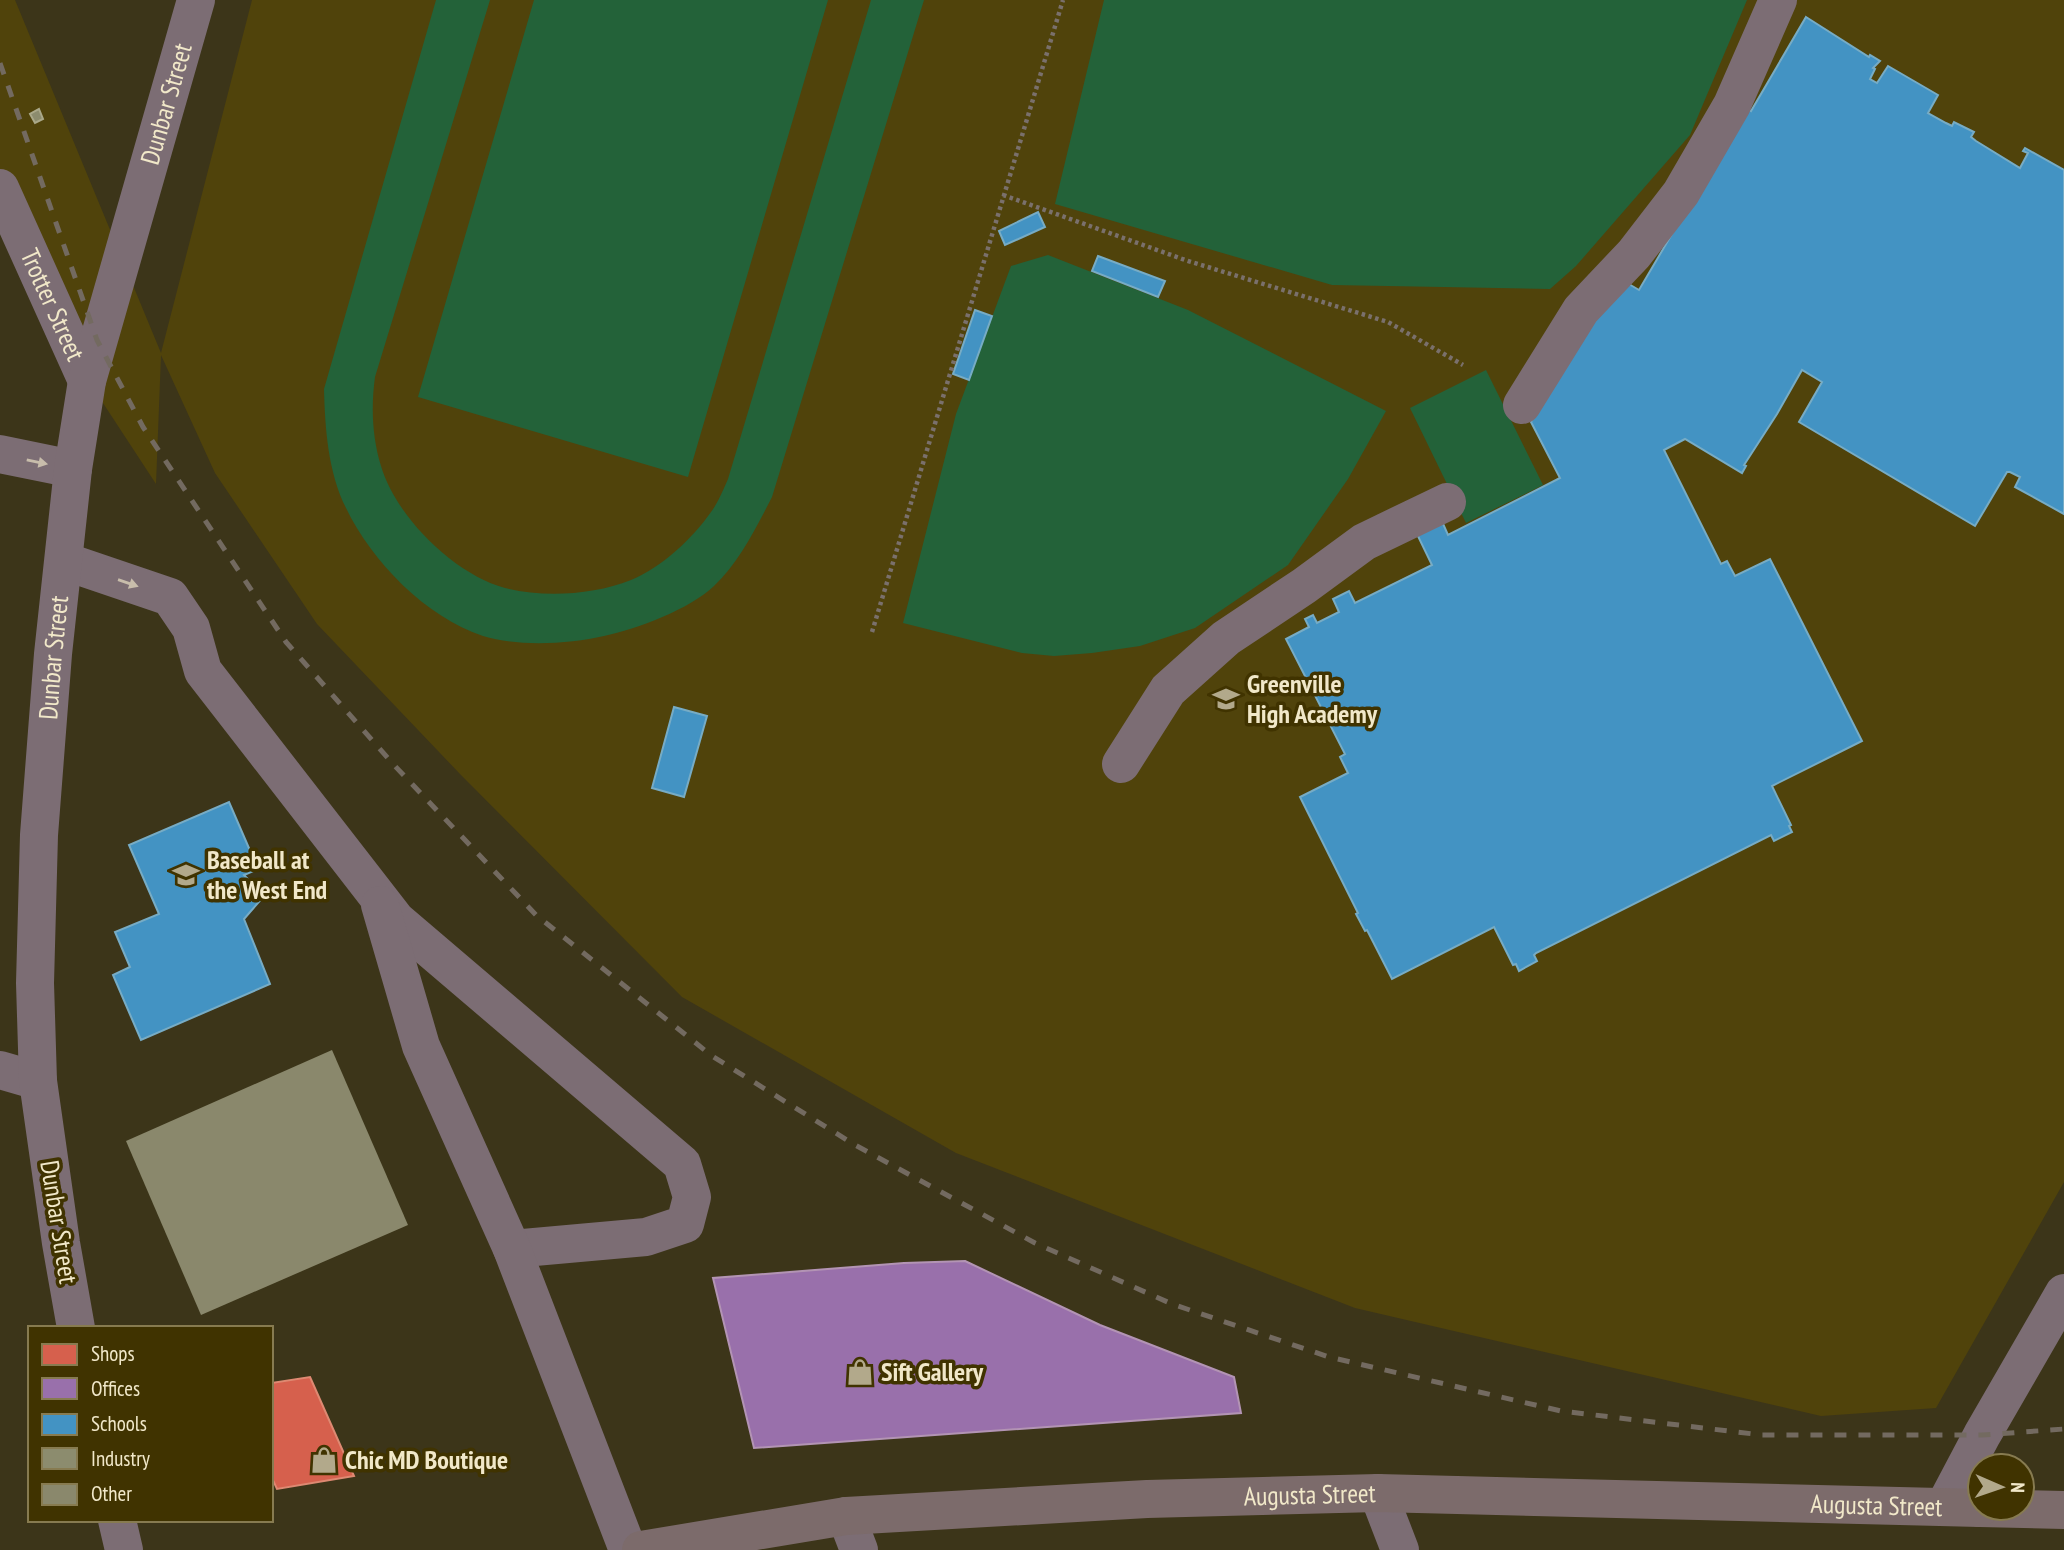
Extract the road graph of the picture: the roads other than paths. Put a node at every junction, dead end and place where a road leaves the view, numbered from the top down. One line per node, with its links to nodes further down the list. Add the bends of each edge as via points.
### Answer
1 (195, 0): 4 (street, Dunbar Street)
2 (1778, 0): 5 (street, via 1732,105 1681,193 1634,254 1581,310)
3 (0, 188): 4 (street, Trotter Street)
4 (87, 381): 7 (street, Dunbar Street)
5 (1522, 405)
6 (0, 454): 7 (street, one-way to 7)
7 (73, 469): 9 (street, Dunbar Street)
8 (1447, 502): 10 (street, via 1364,542 1226,638 1168,690)
9 (64, 561): 11 (street, one-way to 11, via 170,597 191,628 203,671); 13 (street, Dunbar Street, via 38,835)
10 (1121, 764)
11 (379, 900): 14 (street, via 421,1046); 14 (street, via 396,920 682,1164 692,1197 685,1224 646,1237)
12 (0, 1070): 13 (street)
13 (38, 1081): 16 (street, Dunbar Street)
14 (512, 1249): 25 (street)
15 (2064, 1293): 17 (street, via 1982,1436)
16 (76, 1326)
17 (1979, 1452)
18 (1378, 1493): 19 (main road, Augusta Street); 23 (main road, Augusta Street, via 1147,1499); 27 (street)
19 (1966, 1508)
20 (2036, 1509): 21 (main road, Augusta Street)
21 (2064, 1510)
22 (117, 1522): 24 (street)
23 (853, 1533): 26 (main road, Augusta Street)
24 (124, 1550)
25 (628, 1550)
26 (641, 1550)
27 (1400, 1550)

